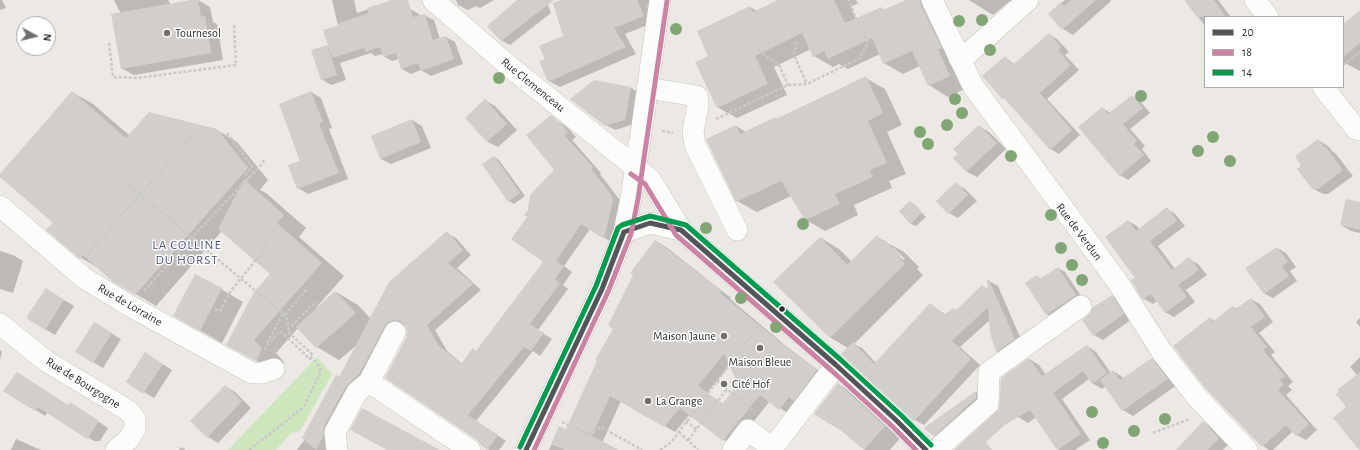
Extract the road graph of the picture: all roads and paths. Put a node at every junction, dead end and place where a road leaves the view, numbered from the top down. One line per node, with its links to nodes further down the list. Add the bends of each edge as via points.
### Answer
1 (433, 0): 26 (street, Rue Clemenceau, via 510,67)
2 (660, 0): 17 (street)
3 (849, 0): 16 (path, via 868,42 860,58)
4 (932, 0): 13 (street, Rue de Verdun)
5 (1028, 0): 13 (street, via 966,55)
6 (1255, 0): 7 (street)
7 (1267, 16)
8 (234, 24): 10 (path, via 236,65 136,78 113,77)
9 (797, 42): 16 (path, via 794,56)
10 (109, 43)
11 (758, 51): 15 (path, via 779,65)
12 (1360, 52): 14 (path)
13 (959, 58): 75 (street, Rue de Verdun, via 972,86 1117,281 1162,352 1196,396)
14 (1344, 64)
15 (788, 84): 16 (path); 23 (path, via 705,125 703,135)
16 (807, 84)
17 (647, 88): 23 (street, via 697,96); 26 (street)
18 (1324, 88): 20 (street, via 1356,129)
19 (658, 130): 23 (path)
20 (1360, 130)
21 (227, 133): 27 (path, via 252,166 246,174)
22 (193, 135): 28 (path)
23 (693, 136): 31 (street, via 695,145)
24 (95, 157): 28 (path)
25 (264, 160): 27 (path)
26 (636, 168): 30 (street, Rue Clemenceau, via 650,179); 32 (street)
27 (249, 179): 33 (path)
28 (140, 195): 33 (path); 35 (path)
29 (0, 206): 51 (street, Rue de Lorraine, via 84,278 130,306 252,373)
30 (681, 230): 32 (street, via 650,224); 50 (street)
31 (737, 230)
32 (624, 232): 68 (street, via 602,289)
33 (191, 238): 36 (path); 38 (path)
34 (263, 243): 36 (path, via 266,247)
35 (86, 256)
36 (240, 279): 41 (path, via 220,311); 42 (path)
37 (307, 289): 42 (path)
38 (141, 293)
39 (316, 306): 45 (path, via 313,304)
40 (1081, 306): 74 (street, via 989,372 988,404)
41 (215, 309)
42 (284, 315): 45 (path); 48 (path)
43 (762, 322): 52 (path)
44 (0, 324): 64 (street, Rue de Bourgogne, via 46,361 129,411 135,419 135,429 128,440)
45 (288, 330): 49 (path, via 313,355)
46 (395, 332): 53 (street)
47 (268, 344): 49 (path, via 280,331)
48 (266, 346)
49 (311, 357): 65 (path, via 321,371 304,407)
50 (836, 365): 63 (street); 73 (street)
51 (274, 369)
52 (716, 381): 54 (path); 57 (path)
53 (369, 382): 66 (street, via 357,392 336,432); 67 (street)
54 (727, 389): 58 (path); 59 (path, via 752,409 745,418 752,424)
55 (1195, 417): 61 (path)
56 (559, 421): 69 (path, via 590,435 601,427)
57 (686, 421): 58 (path); 60 (path)
58 (696, 429): 62 (path)
59 (748, 430): 63 (street); 72 (street)
60 (679, 432): 62 (path); 70 (path)
61 (1153, 433)
62 (688, 440): 71 (path)
63 (771, 449)
64 (116, 450)
65 (249, 450)
66 (337, 450)
67 (470, 450)
68 (526, 450)
69 (642, 450)
70 (660, 450)
71 (698, 450)
72 (733, 450)
73 (926, 450)
74 (936, 450)
75 (1247, 450)

